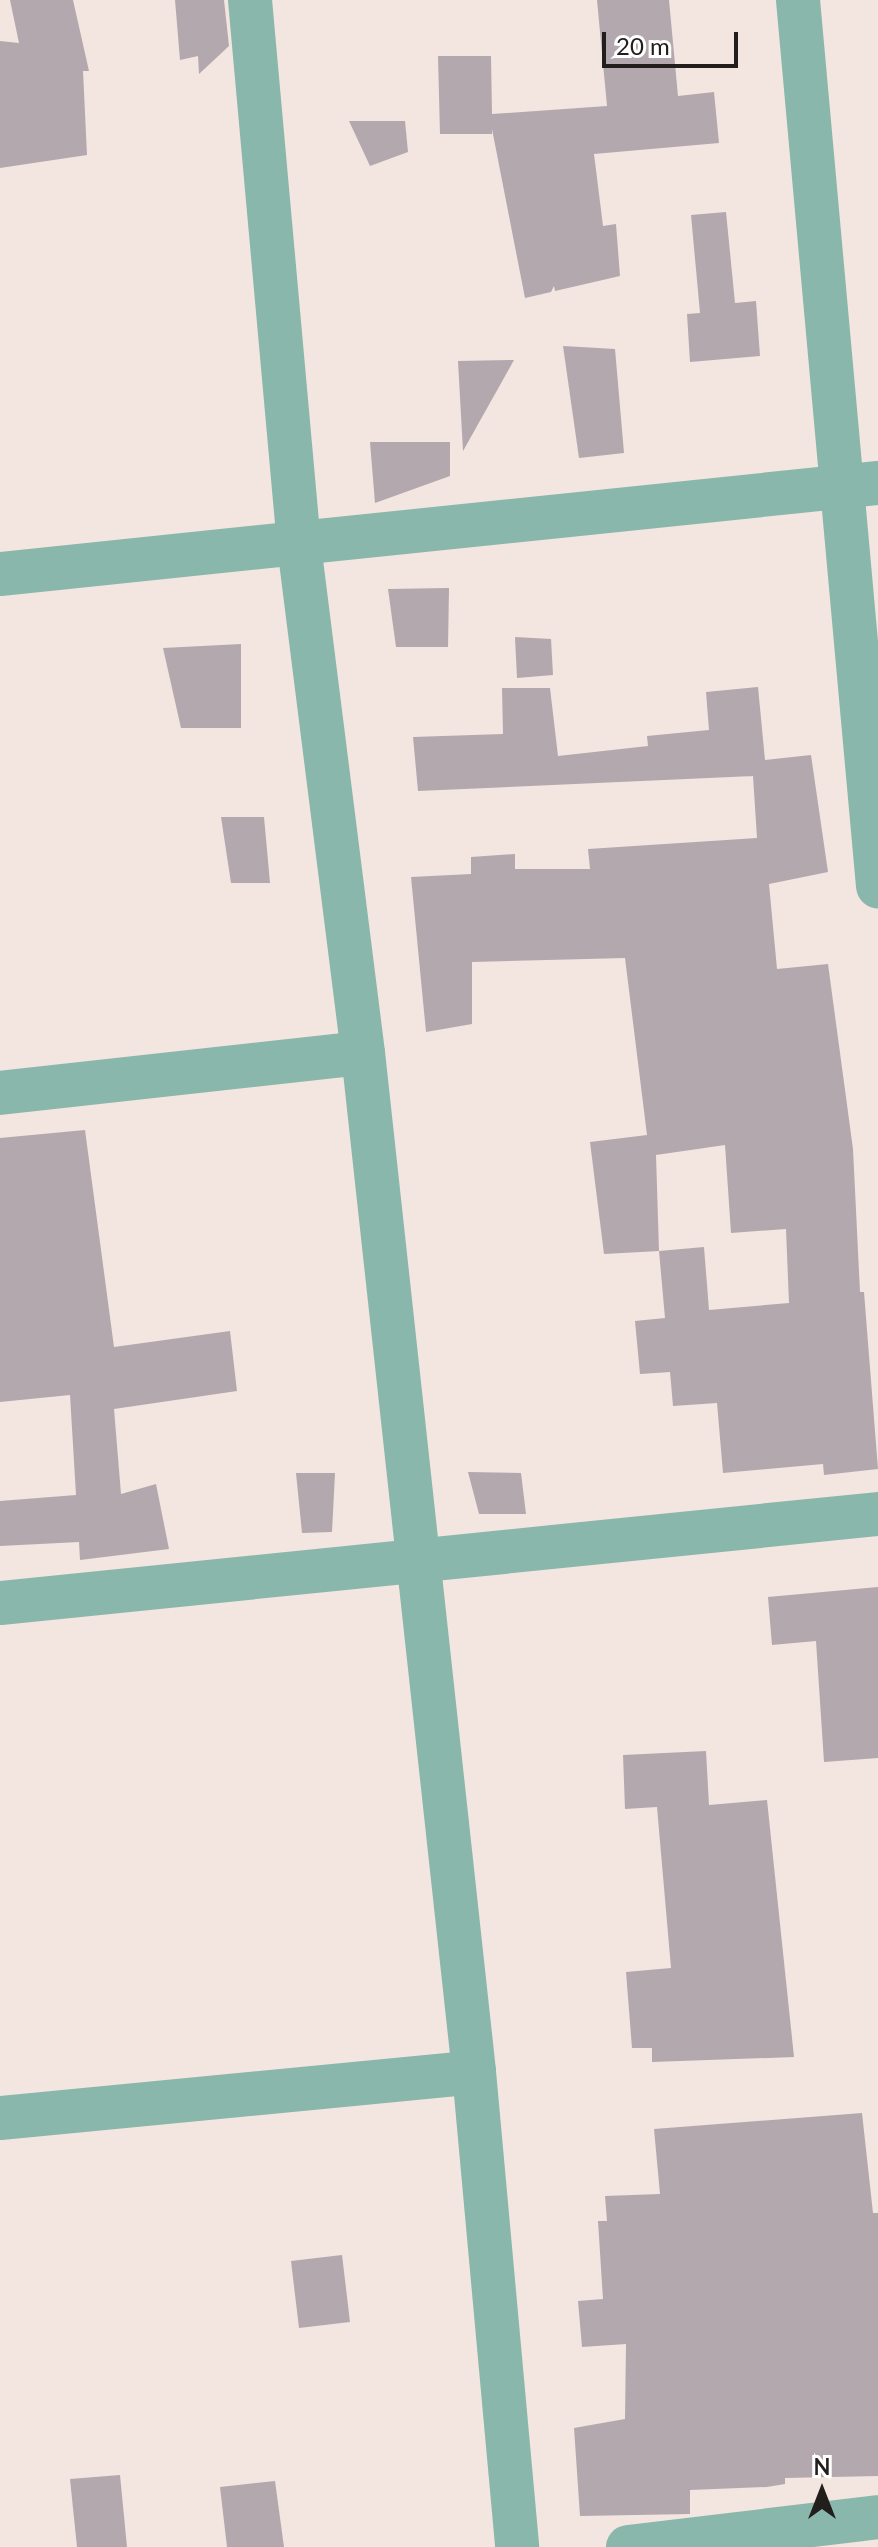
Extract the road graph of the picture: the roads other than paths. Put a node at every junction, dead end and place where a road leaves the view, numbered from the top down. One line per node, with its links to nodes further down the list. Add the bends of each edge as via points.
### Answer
1 (250, 0): 4 (street)
2 (798, 0): 3 (street)
3 (861, 485): 4 (street); 6 (street)
4 (299, 545): 5 (street); 7 (street)
5 (0, 574)
6 (878, 886)
7 (363, 1053): 8 (street); 10 (street)
8 (0, 1093)
9 (878, 1514): 10 (street)
10 (416, 1561): 11 (street); 12 (street)
11 (0, 1603)
12 (474, 2072): 13 (street); 16 (street)
13 (0, 2118)
14 (878, 2517): 15 (street)
15 (791, 2536): 17 (street)
16 (517, 2547)
17 (628, 2547)

